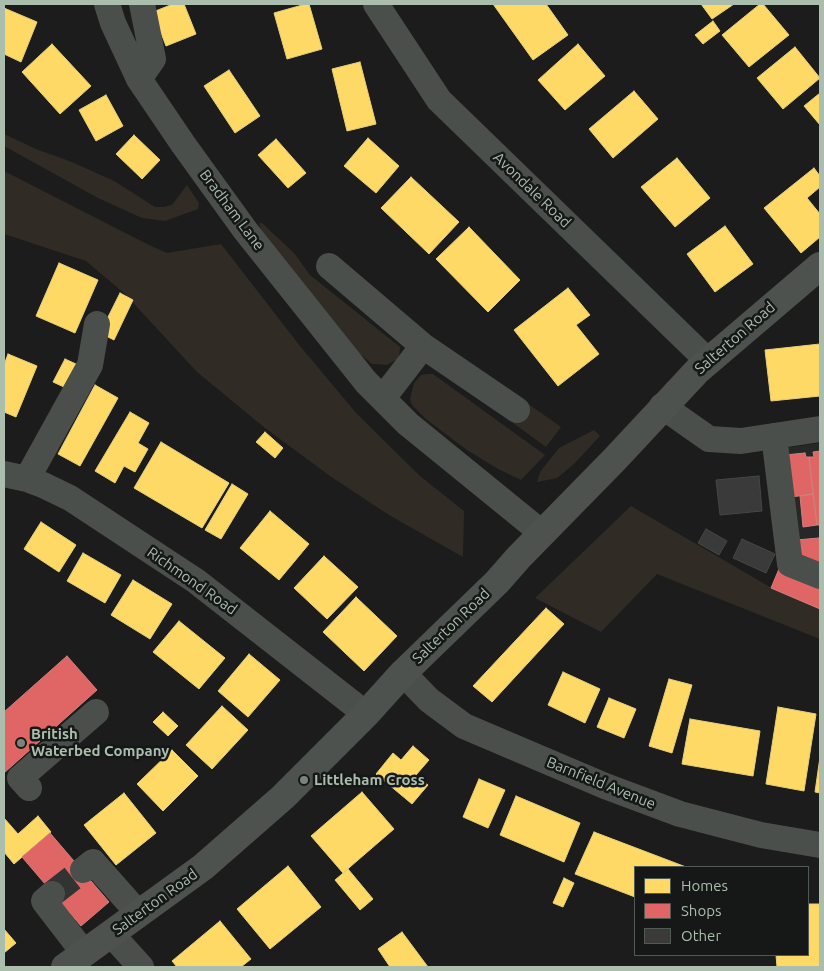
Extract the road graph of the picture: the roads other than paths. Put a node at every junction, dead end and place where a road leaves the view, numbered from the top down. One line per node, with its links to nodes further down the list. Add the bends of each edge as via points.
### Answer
1 (107, 4): 4 (street, Bradham Lane)
2 (142, 4): 4 (street, via 153,59)
3 (376, 4): 9 (street, Avondale Road, via 439,100)
4 (140, 79): 10 (street, Bradham Lane, via 246,230 366,382)
5 (329, 266): 8 (street)
6 (820, 266): 9 (main road, Salterton Road)
7 (97, 324): 15 (street, via 90,365)
8 (423, 346): 10 (street); 12 (street)
9 (707, 360): 11 (main road, Salterton Road)
10 (383, 398): 16 (street, Bradham Lane, via 408,424)
11 (662, 406): 14 (street, via 708,439 741,441); 16 (main road, Salterton Road)
12 (517, 410)
13 (820, 429): 14 (street)
14 (774, 436): 17 (street, via 790,564)
15 (15, 476): 20 (street, Richmond Road, via 70,498 196,581)
16 (542, 533): 18 (main road, Salterton Road, via 497,582)
17 (820, 576)
18 (403, 673): 20 (main road, Salterton Road); 22 (street, Barnfield Avenue, via 429,700 464,726 604,786 680,814 761,835)
19 (96, 712): 21 (street, via 20,778)
20 (366, 714): 25 (main road, Salterton Road, via 283,797 203,867)
21 (29, 788)
22 (820, 845)
23 (83, 870): 25 (street, via 93,862)
24 (52, 894): 27 (street, via 44,901)
25 (139, 914): 26 (main road, Salterton Road)
26 (112, 934): 27 (main road, Salterton Road); 28 (street)
27 (75, 960)
28 (141, 967)

